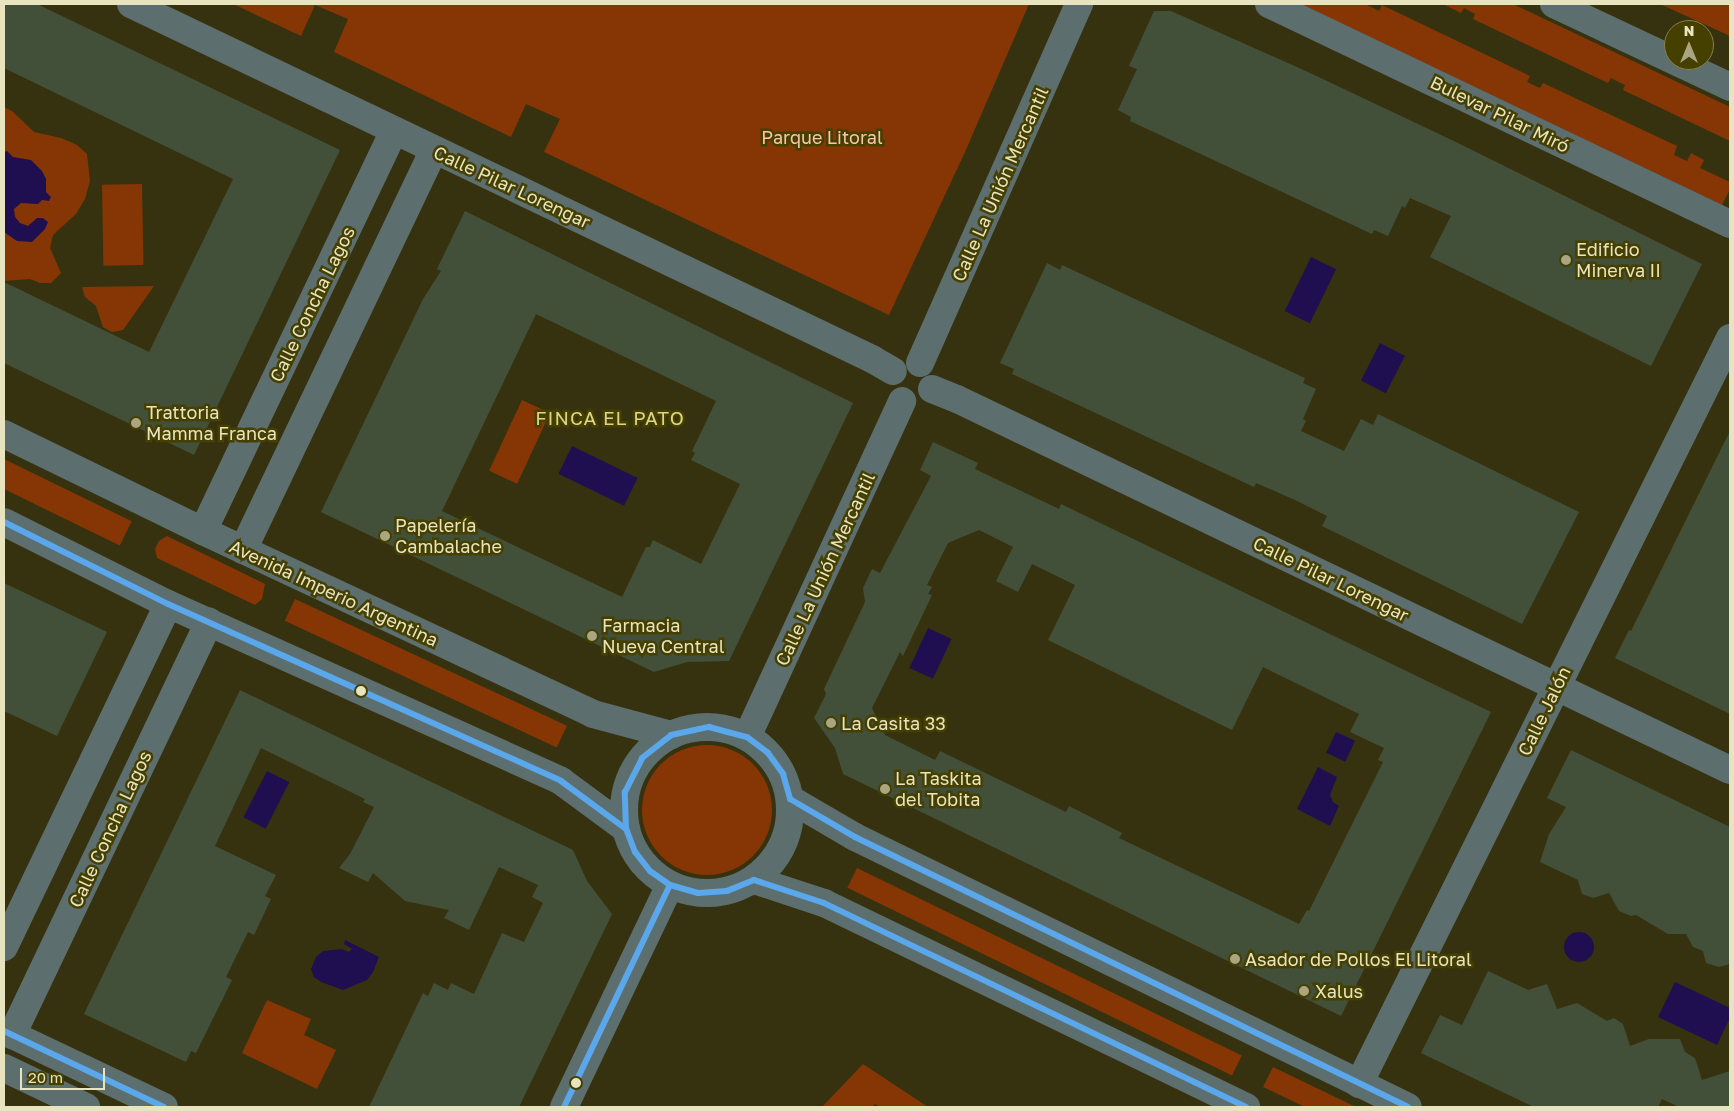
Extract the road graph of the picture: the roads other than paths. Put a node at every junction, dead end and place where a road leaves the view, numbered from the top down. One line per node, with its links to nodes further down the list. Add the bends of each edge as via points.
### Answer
1 (131, 4): 6 (street, Calle Pilar Lorengar)
2 (1079, 4): 10 (street, Calle La Unión Mercantil)
3 (1269, 4): 8 (street, Bulevar Pilar Miró)
4 (1554, 4): 5 (street)
5 (1730, 87)
6 (394, 131): 7 (street, Calle Pilar Lorengar); 16 (street, Calle Concha Lagos)
7 (434, 150): 11 (street, Calle Pilar Lorengar); 17 (street)
8 (1730, 224)
9 (1730, 338): 20 (street, Calle Jalón)
10 (920, 363): 11 (street, via 905,362); 12 (street, via 931,374)
11 (893, 371): 13 (street, via 890,382)
12 (932, 389): 13 (street, via 925,399 914,403); 20 (street, Calle Pilar Lorengar)
13 (902, 401): 22 (street, Calle La Unión Mercantil)
14 (4, 434): 16 (street, Avenida Imperio Argentina)
15 (4, 522): 18 (street)
16 (203, 531): 17 (street, Avenida Imperio Argentina)
17 (243, 550): 21 (street, Avenida Imperio Argentina, via 593,714)
18 (168, 604): 19 (street); 28 (street)
19 (209, 622): 25 (street, via 561,781); 29 (street, Calle Concha Lagos)
20 (1557, 687): 23 (street, Calle Pilar Lorengar); 31 (street, Calle Jalón)
21 (672, 735): 22 (street, via 709,727); 25 (street, via 642,758 625,792)
22 (747, 737): 24 (street, via 768,753 783,774)
23 (1730, 770)
24 (790, 799): 26 (street, via 789,830 776,858); 31 (street, via 855,837)
25 (626, 829): 27 (street, via 635,852 650,871)
26 (754, 880): 27 (street, via 727,891 698,893); 35 (street, via 824,903)
27 (670, 885): 34 (street)
28 (4, 947)
29 (8, 1033): 33 (street)
30 (4, 1068): 32 (street)
31 (1359, 1084): 36 (street)
32 (86, 1107)
33 (164, 1107)
34 (564, 1107)
35 (1246, 1107)
36 (1408, 1107)

